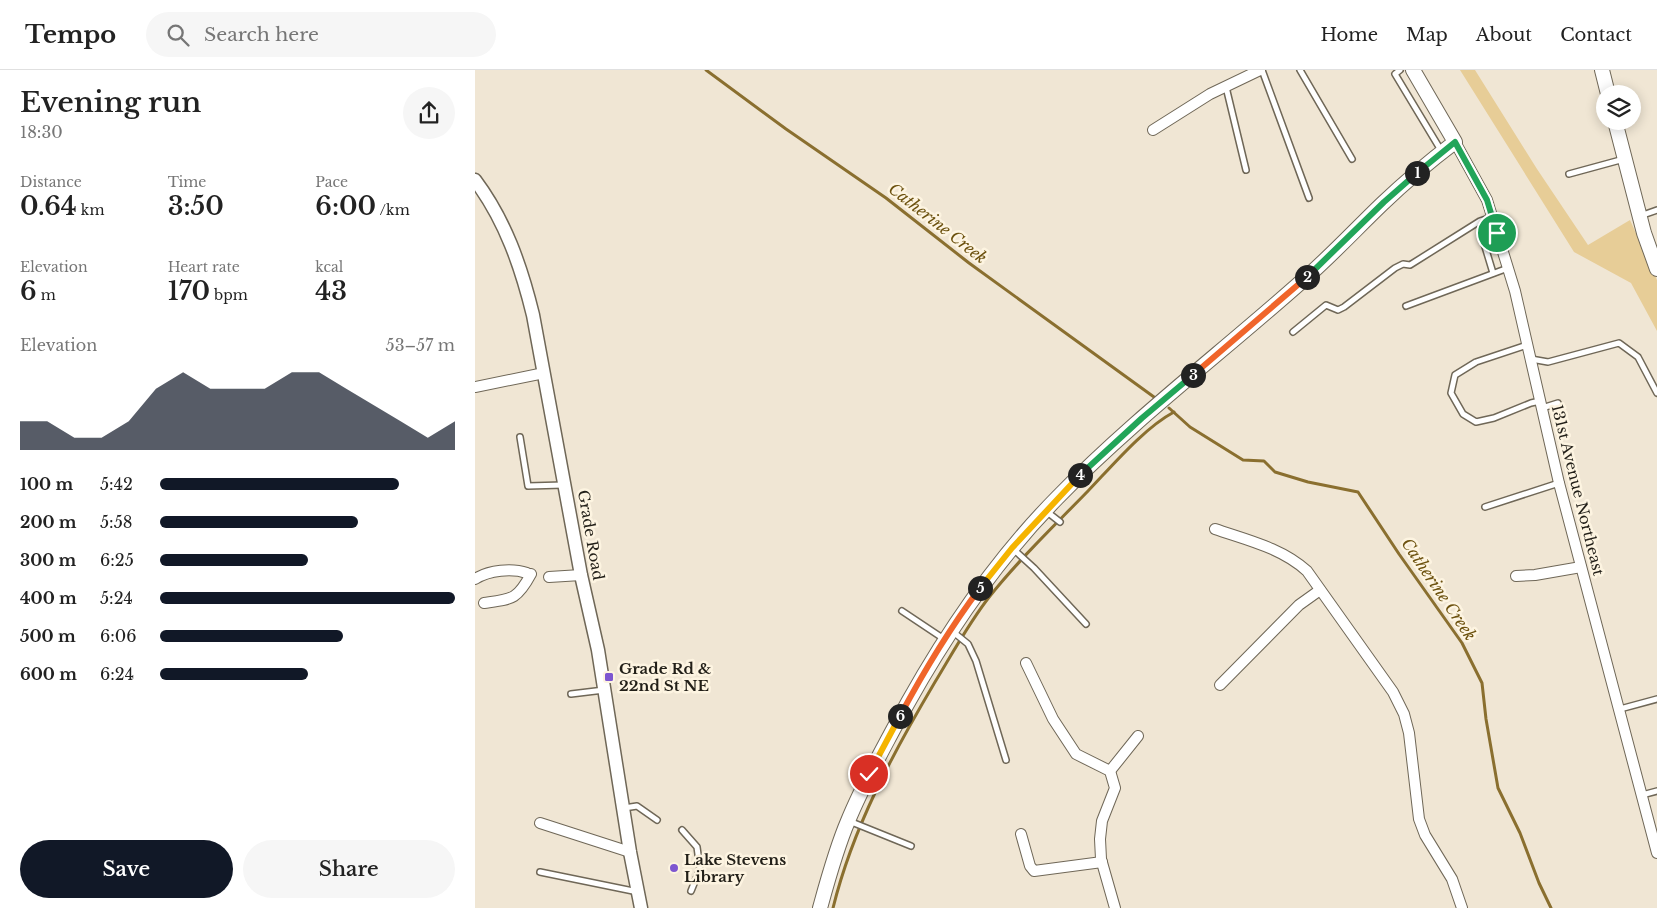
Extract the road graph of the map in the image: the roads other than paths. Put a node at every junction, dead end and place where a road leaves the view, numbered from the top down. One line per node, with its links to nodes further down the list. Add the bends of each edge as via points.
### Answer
1 (1261, 70): 7 (street); 17 (lane)
2 (1300, 70): 12 (lane)
3 (1400, 70): 11 (lane, via 1395,74)
4 (1413, 70): 10 (main road)
5 (1602, 70): 6 (main road)
6 (1606, 85)
7 (1226, 86): 8 (street); 14 (lane)
8 (1153, 130)
9 (1617, 130): 13 (main road)
10 (1455, 142): 11 (main road); 20 (street, 131st Avenue Northeast)
11 (1442, 152): 38 (main road, via 1384,202 1303,280 1094,461)
12 (1352, 159)
13 (1625, 159): 15 (lane); 19 (main road)
14 (1246, 170)
15 (1569, 174)
16 (475, 180): 29 (street, Grade Road, via 499,219 524,278)
17 (1309, 198)
18 (1657, 210): 19 (lane)
19 (1640, 216): 23 (main road)
20 (1493, 217): 21 (street, 131st Avenue Northeast); 26 (lane, via 1480,221 1410,265 1395,268 1338,310 1326,305)
21 (1497, 233): 22 (street, 131st Avenue Northeast); 24 (lane, via 1483,240)
22 (1508, 268): 24 (lane); 27 (street, 131st Avenue Northeast)
23 (1657, 270)
24 (1493, 273): 25 (lane)
25 (1406, 306)
26 (1293, 332)
27 (1527, 345): 28 (street, 131st Avenue Northeast); 33 (lane, via 1476,362 1455,375 1451,393 1463,414 1476,422 1531,403)
28 (1530, 359): 31 (lane, via 1548,362 1619,343 1638,357); 33 (street, 131st Avenue Northeast)
29 (544, 373): 30 (street); 36 (street, Grade Road)
30 (475, 387)
31 (1657, 393)
32 (1558, 403): 33 (lane)
33 (1541, 405): 35 (street, 131st Avenue Northeast)
34 (520, 437): 36 (lane, via 528,486)
35 (1559, 483): 37 (lane); 42 (street, 131st Avenue Northeast)
36 (566, 485): 43 (street, Grade Road)
37 (1485, 507)
38 (1049, 513): 39 (lane); 41 (main road)
39 (1060, 522)
40 (1215, 529): 47 (street, via 1281,552 1307,571)
41 (1015, 551): 50 (lane); 51 (main road)
42 (1581, 567): 44 (street); 57 (street, 131st Avenue Northeast)
43 (581, 575): 45 (street); 54 (street, Grade Road)
44 (1516, 576)
45 (549, 577)
46 (475, 579): 48 (street, via 516,570 529,574 522,591 515,596)
47 (1320, 590): 53 (street, via 1299,605); 79 (street, via 1393,692 1404,714 1419,819 1452,880)
48 (484, 603)
49 (901, 611): 51 (lane)
50 (1086, 624)
51 (950, 635): 59 (lane, via 964,641 976,661); 66 (main road, via 917,685 869,774)
52 (1026, 663): 60 (street, via 1053,719 1076,754)
53 (1220, 685)
54 (604, 690): 55 (lane); 63 (street, Grade Road)
55 (571, 694)
56 (1657, 699): 57 (lane)
57 (1620, 709): 62 (street, 131st Avenue Northeast)
58 (1138, 736): 60 (street)
59 (1006, 760)
60 (1110, 771): 72 (street, via 1115,788 1103,821)
61 (1657, 792): 62 (lane)
62 (1642, 795): 71 (street, 131st Avenue Northeast)
63 (623, 808): 64 (lane, via 637,806); 70 (street, Grade Road)
64 (657, 820)
65 (540, 823): 70 (street)
66 (856, 824): 69 (lane); 77 (main road, via 834,860)
67 (682, 830): 74 (lane, via 697,847 700,869)
68 (1021, 834): 72 (street, via 1034,870)
69 (911, 846)
70 (630, 852): 75 (street, Grade Road)
71 (1657, 853)
72 (1101, 862): 78 (street)
73 (540, 872): 75 (lane)
74 (691, 891)
75 (638, 892): 76 (street, Grade Road)
76 (641, 908)
77 (820, 908)
78 (1115, 908)
79 (1463, 908)

